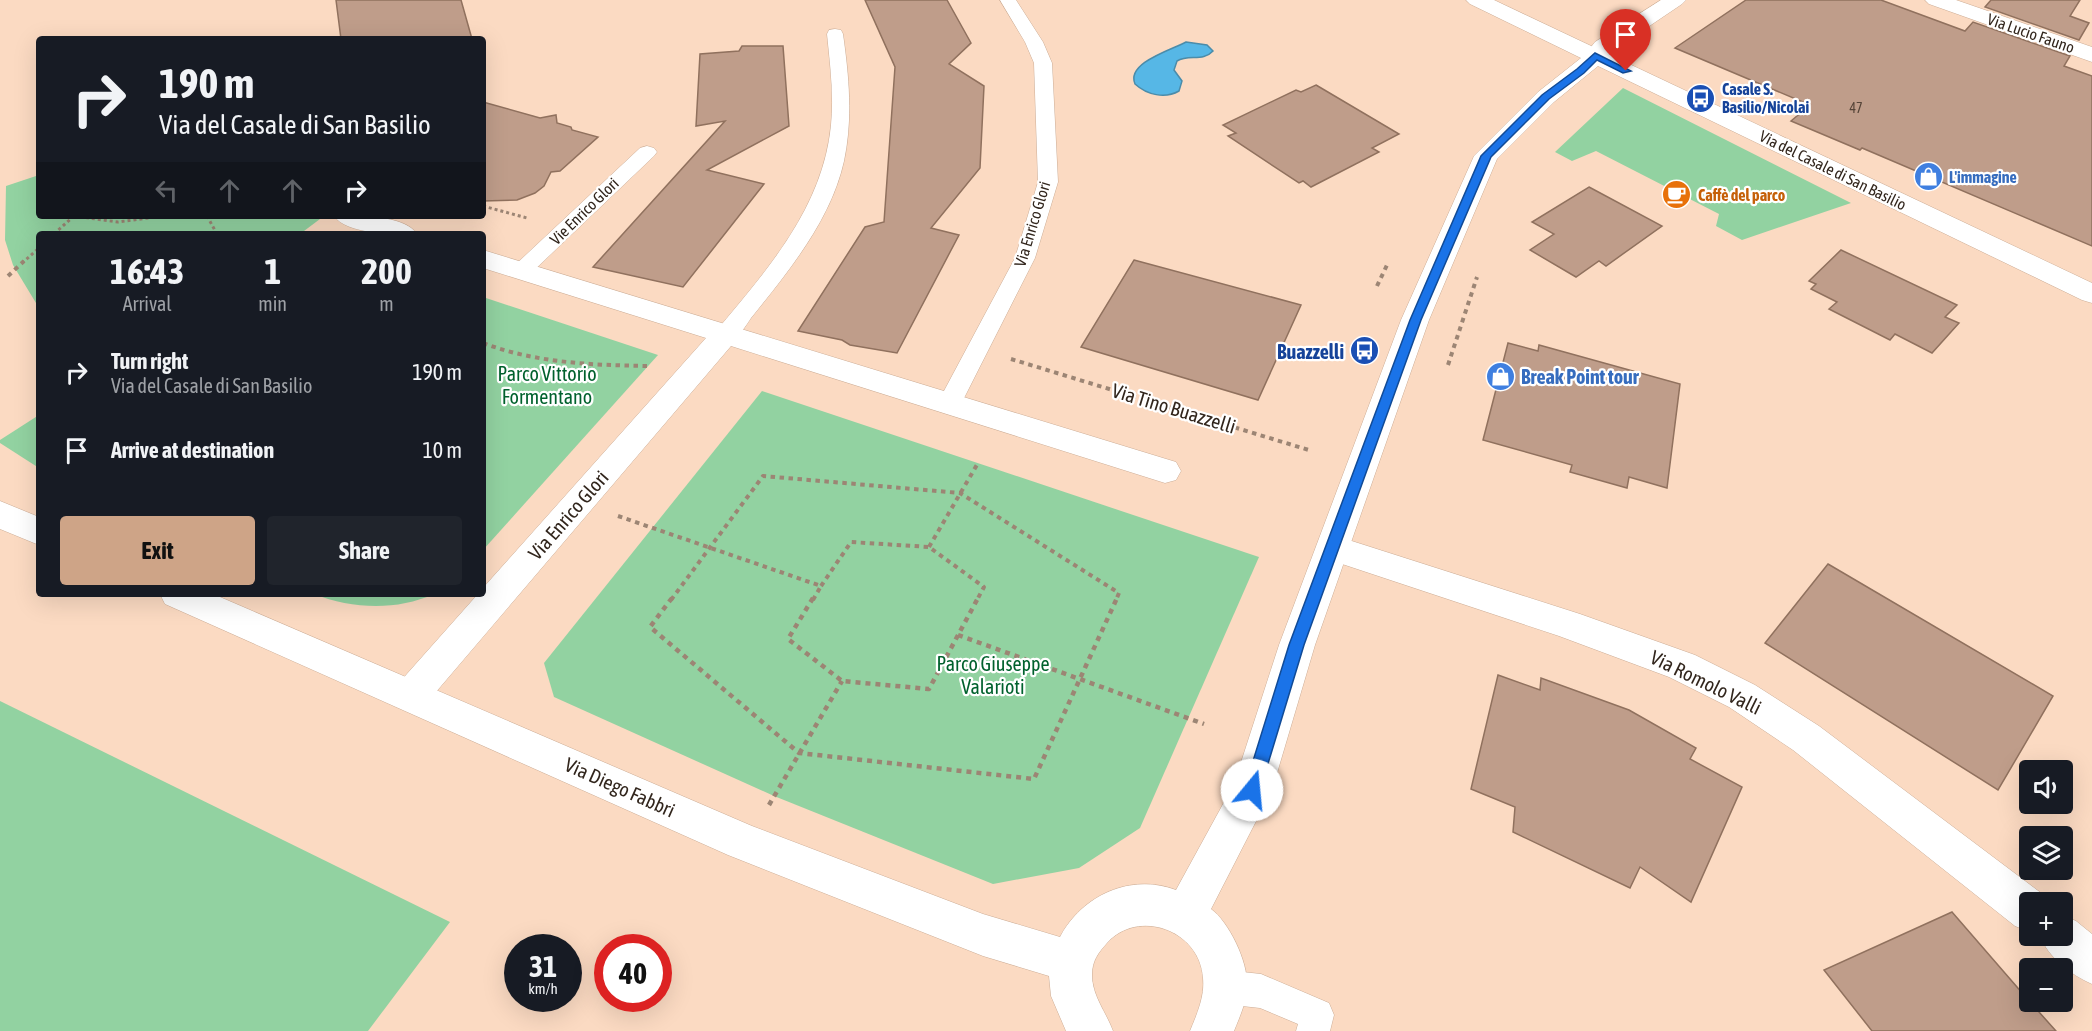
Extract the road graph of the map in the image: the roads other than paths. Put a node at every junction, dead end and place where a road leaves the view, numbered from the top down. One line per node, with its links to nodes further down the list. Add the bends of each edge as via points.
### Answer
1 (1008, 0): 15 (lane, Via Enrico Glori, via 1043,63 1048,182 1025,258)
2 (1477, 0): 7 (street, Via del Casale di San Basilio)
3 (1675, 0): 7 (street)
4 (1936, 0): 6 (street, Via Lucio Fauno)
5 (835, 34): 14 (lane, Via Enrico Glori, via 842,103 838,148 828,186 795,245)
6 (2092, 55)
7 (1595, 56): 13 (street, Via del Casale di San Basilio); 19 (street, via 1486,156 1415,320)
8 (647, 152): 12 (lane, Vie Enrico Glori)
9 (356, 219): 10 (street)
10 (394, 231)
11 (486, 260): 12 (street)
12 (521, 271): 14 (street)
13 (2092, 294)
14 (725, 335): 15 (street); 21 (street, Via Enrico Glori)
15 (949, 404): 16 (street)
16 (1165, 471)
17 (0, 514): 18 (street)
18 (36, 531)
19 (1332, 548): 22 (street, Via Romolo Valli, via 1567,624 1682,666 1743,696 1806,738); 23 (street, via 1296,645 1252,790)
20 (184, 597): 21 (street, Via Diego Fabbri)
21 (411, 695): 25 (street, Via Diego Fabbri, via 830,877 983,935)
22 (2019, 903)
23 (1185, 915): 25 (street, via 1151,903 1130,904 1109,912 1092,924); 27 (street, via 1211,940 1224,970)
24 (2073, 946): 26 (street)
25 (1070, 961): 28 (street, via 1076,1007)
26 (2092, 962)
27 (1224, 987): 29 (street, via 1224,1003); 30 (lane, via 1261,991 1317,1015)
28 (1091, 1031)
29 (1212, 1031)
30 (1313, 1031)

